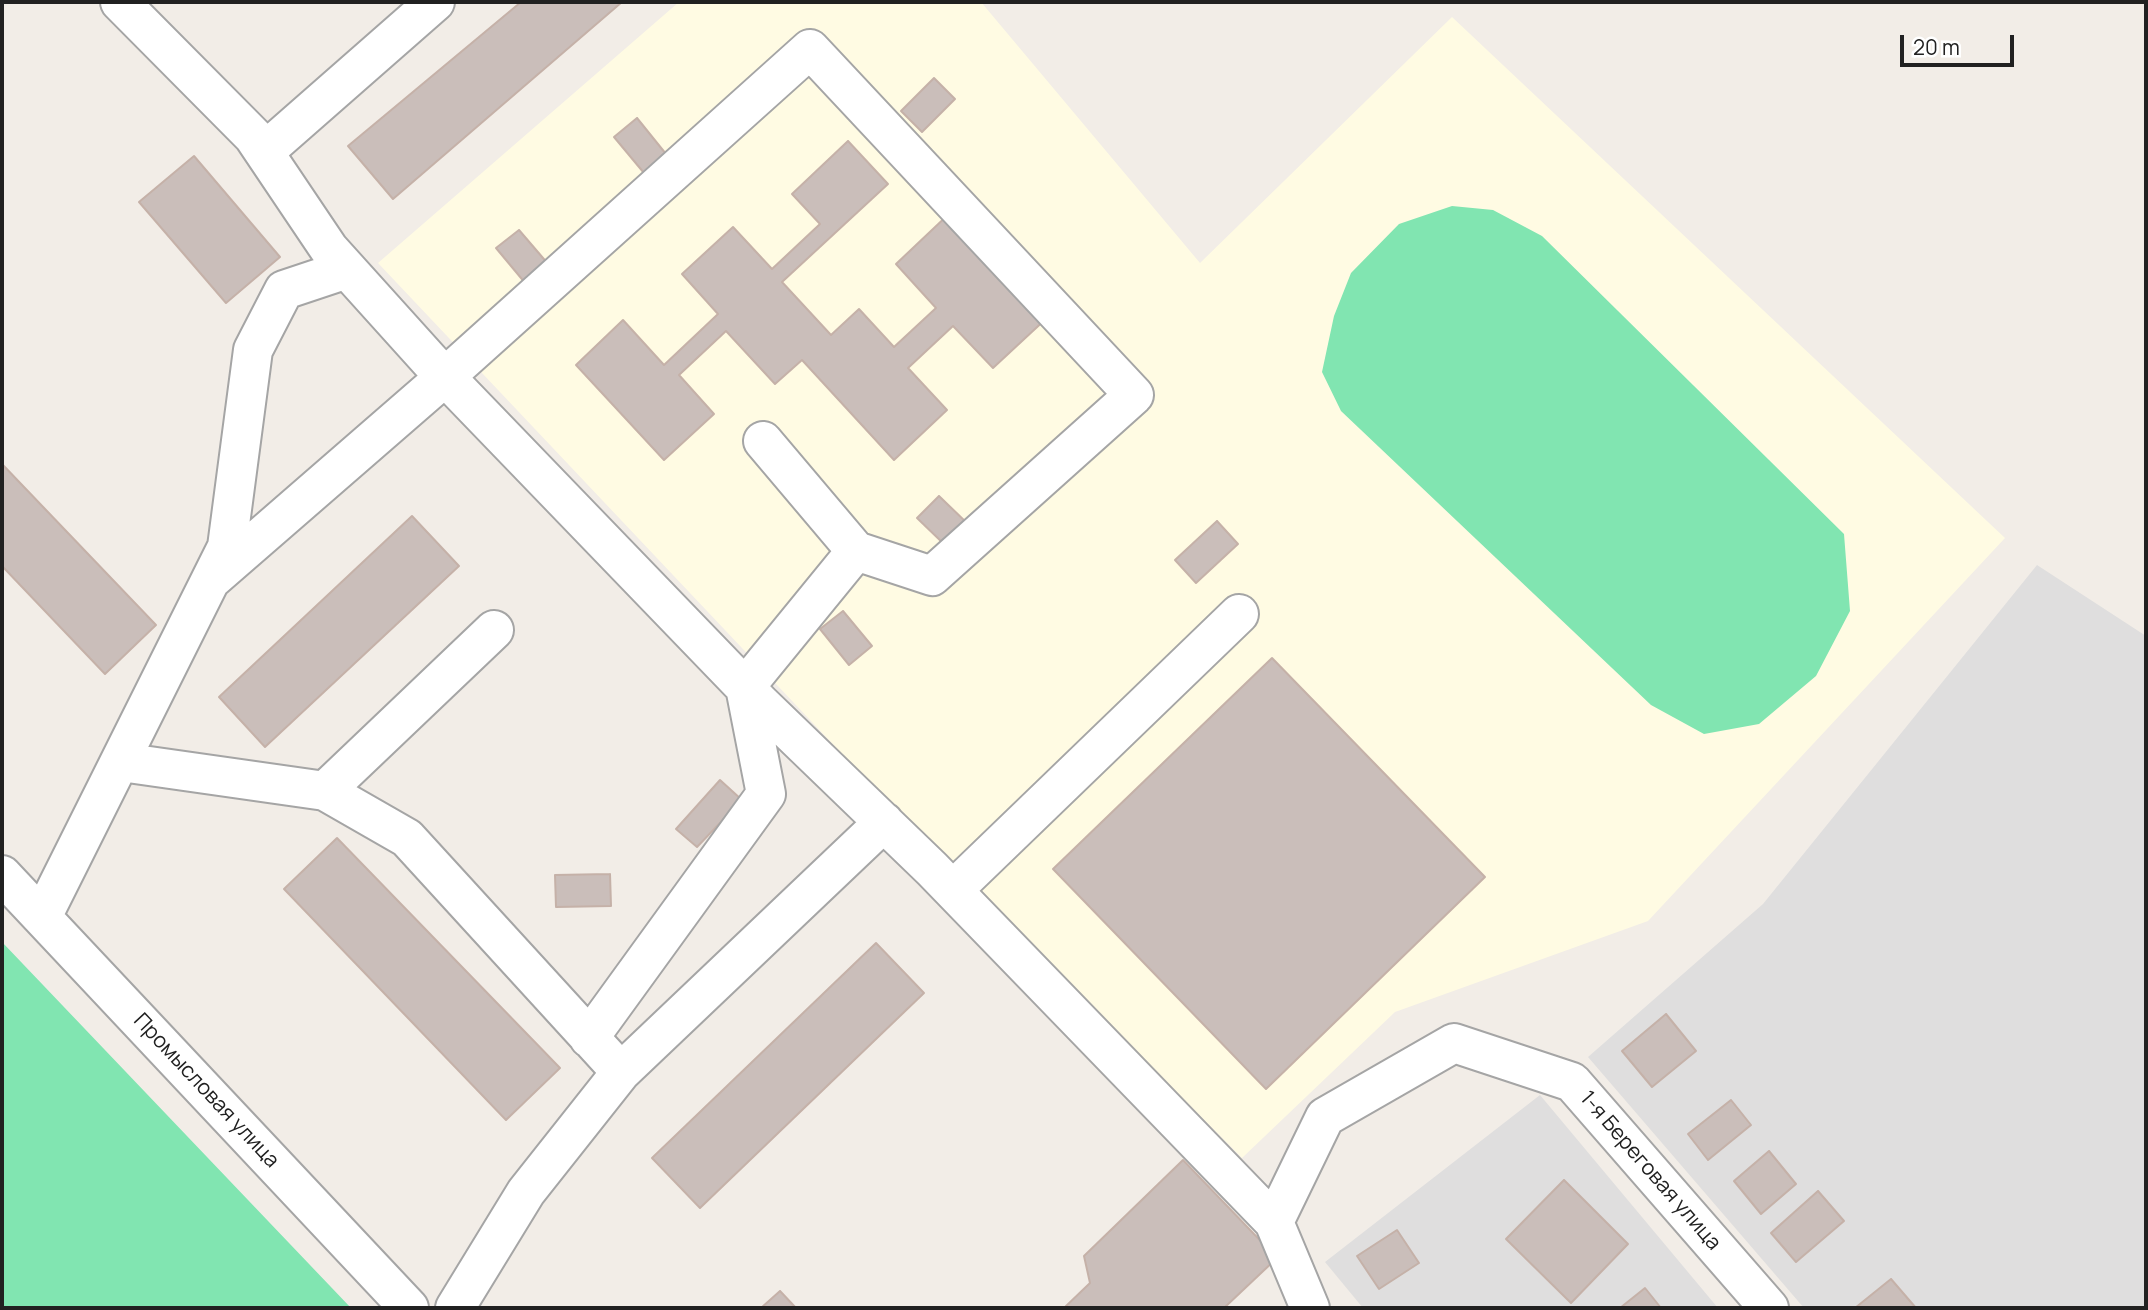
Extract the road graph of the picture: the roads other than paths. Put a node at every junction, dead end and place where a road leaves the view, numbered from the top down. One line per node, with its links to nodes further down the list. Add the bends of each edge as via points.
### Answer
1 (120, 2): 3 (street)
2 (435, 2): 3 (street)
3 (264, 152): 4 (street)
4 (347, 270): 5 (street); 8 (street, via 284,290 253,350 227,547)
5 (446, 376): 7 (street, via 810,49 1134,395 932,576); 8 (street); 11 (street)
6 (763, 441): 7 (street)
7 (856, 551): 11 (street)
8 (210, 581): 12 (street)
9 (1239, 614): 16 (street)
10 (494, 631): 13 (street)
11 (745, 687): 14 (street); 18 (street, via 766,794)
12 (121, 762): 13 (street); 17 (street)
13 (325, 792): 18 (street, via 407,838)
14 (884, 822): 16 (street); 19 (street)
15 (2, 875): 17 (street, Промысловая улица)
16 (953, 890): 20 (street)
17 (42, 917): 21 (street, Промысловая улица)
18 (589, 1038): 19 (street)
19 (621, 1072): 22 (street, via 526,1192)
20 (1274, 1222): 23 (street); 24 (street, 1-я Береговая улица, via 1325,1117 1454,1043 1573,1082)
21 (410, 1308)
22 (456, 1308)
23 (1310, 1308)
24 (1769, 1308)

